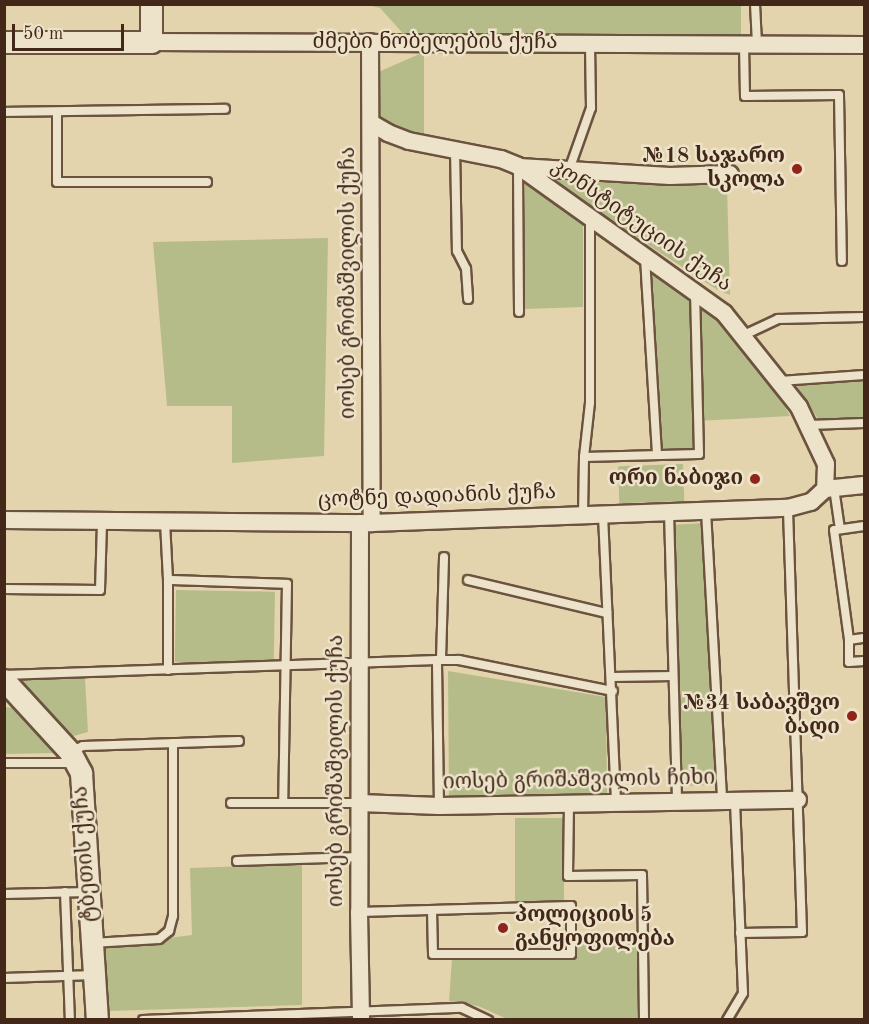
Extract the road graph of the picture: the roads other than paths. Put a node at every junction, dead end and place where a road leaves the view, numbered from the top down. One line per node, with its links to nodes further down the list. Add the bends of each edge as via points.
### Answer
1 (151, 4): 4 (street)
2 (755, 4): 7 (lane)
3 (4, 42): 4 (street, ძმები ნობელების ქუჩა)
4 (151, 42): 5 (street, ძმები ნობელების ქუჩა)
5 (370, 42): 6 (street, ძმები ნობელების ქუჩა); 12 (street, იოსებ გრიშაშვილის ქუჩა)
6 (590, 43): 7 (street, ძმები ნობელების ქუჩა); 15 (lane, via 591,108)
7 (750, 44): 8 (street, ძმები ნობელების ქუჩა); 20 (lane, via 745,96 839,95)
8 (864, 45)
9 (225, 109): 11 (lane)
10 (4, 112): 11 (lane)
11 (57, 112): 17 (lane, via 57,182)
12 (371, 123): 13 (street, კონსტიტუციის ქუჩა, via 409,141); 42 (street, იოსებ გრიშაშვილის ქუჩა)
13 (455, 149): 14 (street, კონსტიტუციის ქუჩა); 22 (lane, via 457,251 466,269)
14 (518, 166): 15 (street); 18 (street, კონსტიტუციის ქუჩა); 23 (lane)
15 (569, 170): 16 (street, via 670,176)
16 (729, 174)
17 (207, 182)
18 (591, 217): 19 (street, კონსტიტუციის ქუჩა); 31 (lane, via 590,403)
19 (645, 256): 21 (street, კონსტიტუციის ქუჩა); 30 (lane)
20 (842, 261)
21 (694, 289): 25 (street, კონსტიტუციის ქუჩა); 30 (lane, via 699,454)
22 (468, 299)
23 (519, 312)
24 (864, 317): 25 (lane, via 778,319)
25 (744, 335): 27 (street, კონსტიტუციის ქუჩა)
26 (864, 375): 27 (lane)
27 (780, 381): 29 (street, კონსტიტუციის ქუჩა)
28 (864, 423): 29 (lane)
29 (808, 425): 33 (street, კონსტიტუციის ქუჩა, via 826,464)
30 (657, 455): 31 (lane)
31 (584, 457): 38 (lane)
32 (864, 485): 33 (street, ცოტნე დადიანის ქუჩა)
33 (829, 488): 34 (street, ცოტნე დადიანის ქუჩა, via 811,502); 44 (lane)
34 (788, 508): 35 (street, ცოტნე დადიანის ქუჩა); 66 (lane)
35 (706, 511): 36 (street, ცოტნე დადიანის ქუჩა); 67 (lane)
36 (669, 512): 37 (street, ცოტნე დადიანის ქუჩა); 58 (lane)
37 (603, 514): 38 (street, ცოტნე დადიანის ქუჩა); 49 (lane)
38 (583, 515): 42 (street, ცოტნე დადიანის ქუჩა)
39 (4, 520): 40 (street, ცოტნე დადიანის ქუჩა)
40 (102, 521): 41 (street, ცოტნე დადიანის ქუჩა); 48 (lane, via 100,590)
41 (165, 522): 42 (street, ცოტნე დადიანის ქუჩა); 46 (lane)
42 (366, 523): 54 (street, იოსებ გრიშაშვილის ქუჩა)
43 (864, 526): 44 (lane)
44 (840, 529): 51 (lane, via 834,530)
45 (444, 557): 52 (lane)
46 (168, 580): 55 (lane, via 286,584); 56 (lane)
47 (468, 580): 49 (lane)
48 (4, 590)
49 (607, 613): 59 (lane)
50 (864, 638): 51 (lane)
51 (849, 640): 53 (lane, via 849,662)
52 (439, 660): 54 (lane); 61 (lane, via 459,660); 74 (lane)
53 (864, 661)
54 (360, 664): 55 (lane); 68 (street, იოსებ გრიშაშვილის ქუჩა)
55 (284, 666): 56 (lane); 71 (lane)
56 (168, 670): 57 (lane)
57 (4, 675)
58 (673, 676): 59 (lane); 69 (lane)
59 (612, 677): 61 (lane)
60 (4, 680): 64 (street, ტბეთის ქუჩა)
61 (613, 691): 72 (lane)
62 (239, 741): 63 (lane)
63 (173, 743): 64 (lane, via 83,746); 83 (lane, via 173,916 169,931 159,939)
64 (72, 757): 65 (lane); 78 (street, ტბეთის ქუჩა, via 81,773)
65 (4, 763)
66 (798, 800): 67 (street, იოსებ გრიშაშვილის ჩიხი); 82 (lane, via 802,932)
67 (729, 801): 69 (street, იოსებ გრიშაშვილის ჩიხი); 82 (lane)
68 (360, 802): 71 (lane); 74 (street, იოსებ გრიშაშვილის ჩიხი); 75 (street, იოსებ გრიშაშვილის ქუჩა)
69 (677, 802): 72 (street, იოსებ გრიშაშვილის ჩიხი)
70 (231, 803): 71 (lane)
71 (283, 803)
72 (616, 803): 73 (street, იოსებ გრიშაშვილის ჩიხი)
73 (569, 804): 74 (street, იოსებ გრიშაშვილის ჩიხი); 92 (lane, via 568,876 642,875)
74 (439, 806)
75 (359, 857): 76 (lane); 81 (street, იოსებ გრიშაშვილის ქუჩა)
76 (237, 861)
77 (65, 892): 78 (lane); 79 (lane); 85 (lane)
78 (88, 892): 83 (street, ტბეთის ქუჩა)
79 (4, 894)
80 (432, 910): 80 (lane, via 433,954 571,954 571,906); 81 (lane)
81 (359, 912): 87 (street, იოსებ გრიშაშვილის ქუჩა)
82 (740, 933): 93 (lane, via 742,993)
83 (92, 943): 84 (street, ტბეთის ქუჩა)
84 (94, 975): 85 (lane); 89 (street, ტბეთის ქუჩა)
85 (68, 976): 86 (lane); 88 (lane)
86 (4, 978)
87 (361, 1015): 90 (lane); 91 (lane, via 462,1008)
88 (70, 1020)
89 (97, 1020)
90 (143, 1020)
91 (488, 1020)
92 (644, 1020)
93 (727, 1020)

